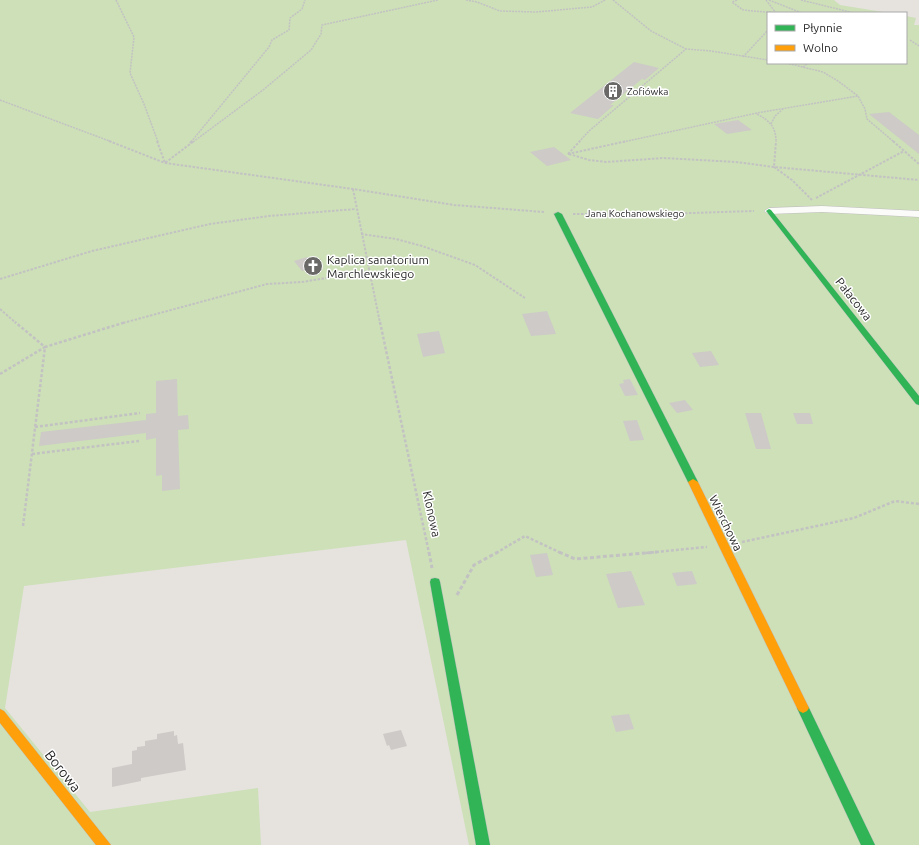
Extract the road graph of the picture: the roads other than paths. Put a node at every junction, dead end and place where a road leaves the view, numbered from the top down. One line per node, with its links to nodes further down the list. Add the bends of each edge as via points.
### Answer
1 (769, 211): 3 (street, via 822,210); 4 (street, Pałacowa)
2 (558, 214): 9 (street, Wierchowa, via 725,546)
3 (919, 214)
4 (919, 402)
5 (435, 582): 8 (street)
6 (0, 714): 7 (street, Borowa)
7 (104, 845)
8 (483, 845)
9 (868, 845)

